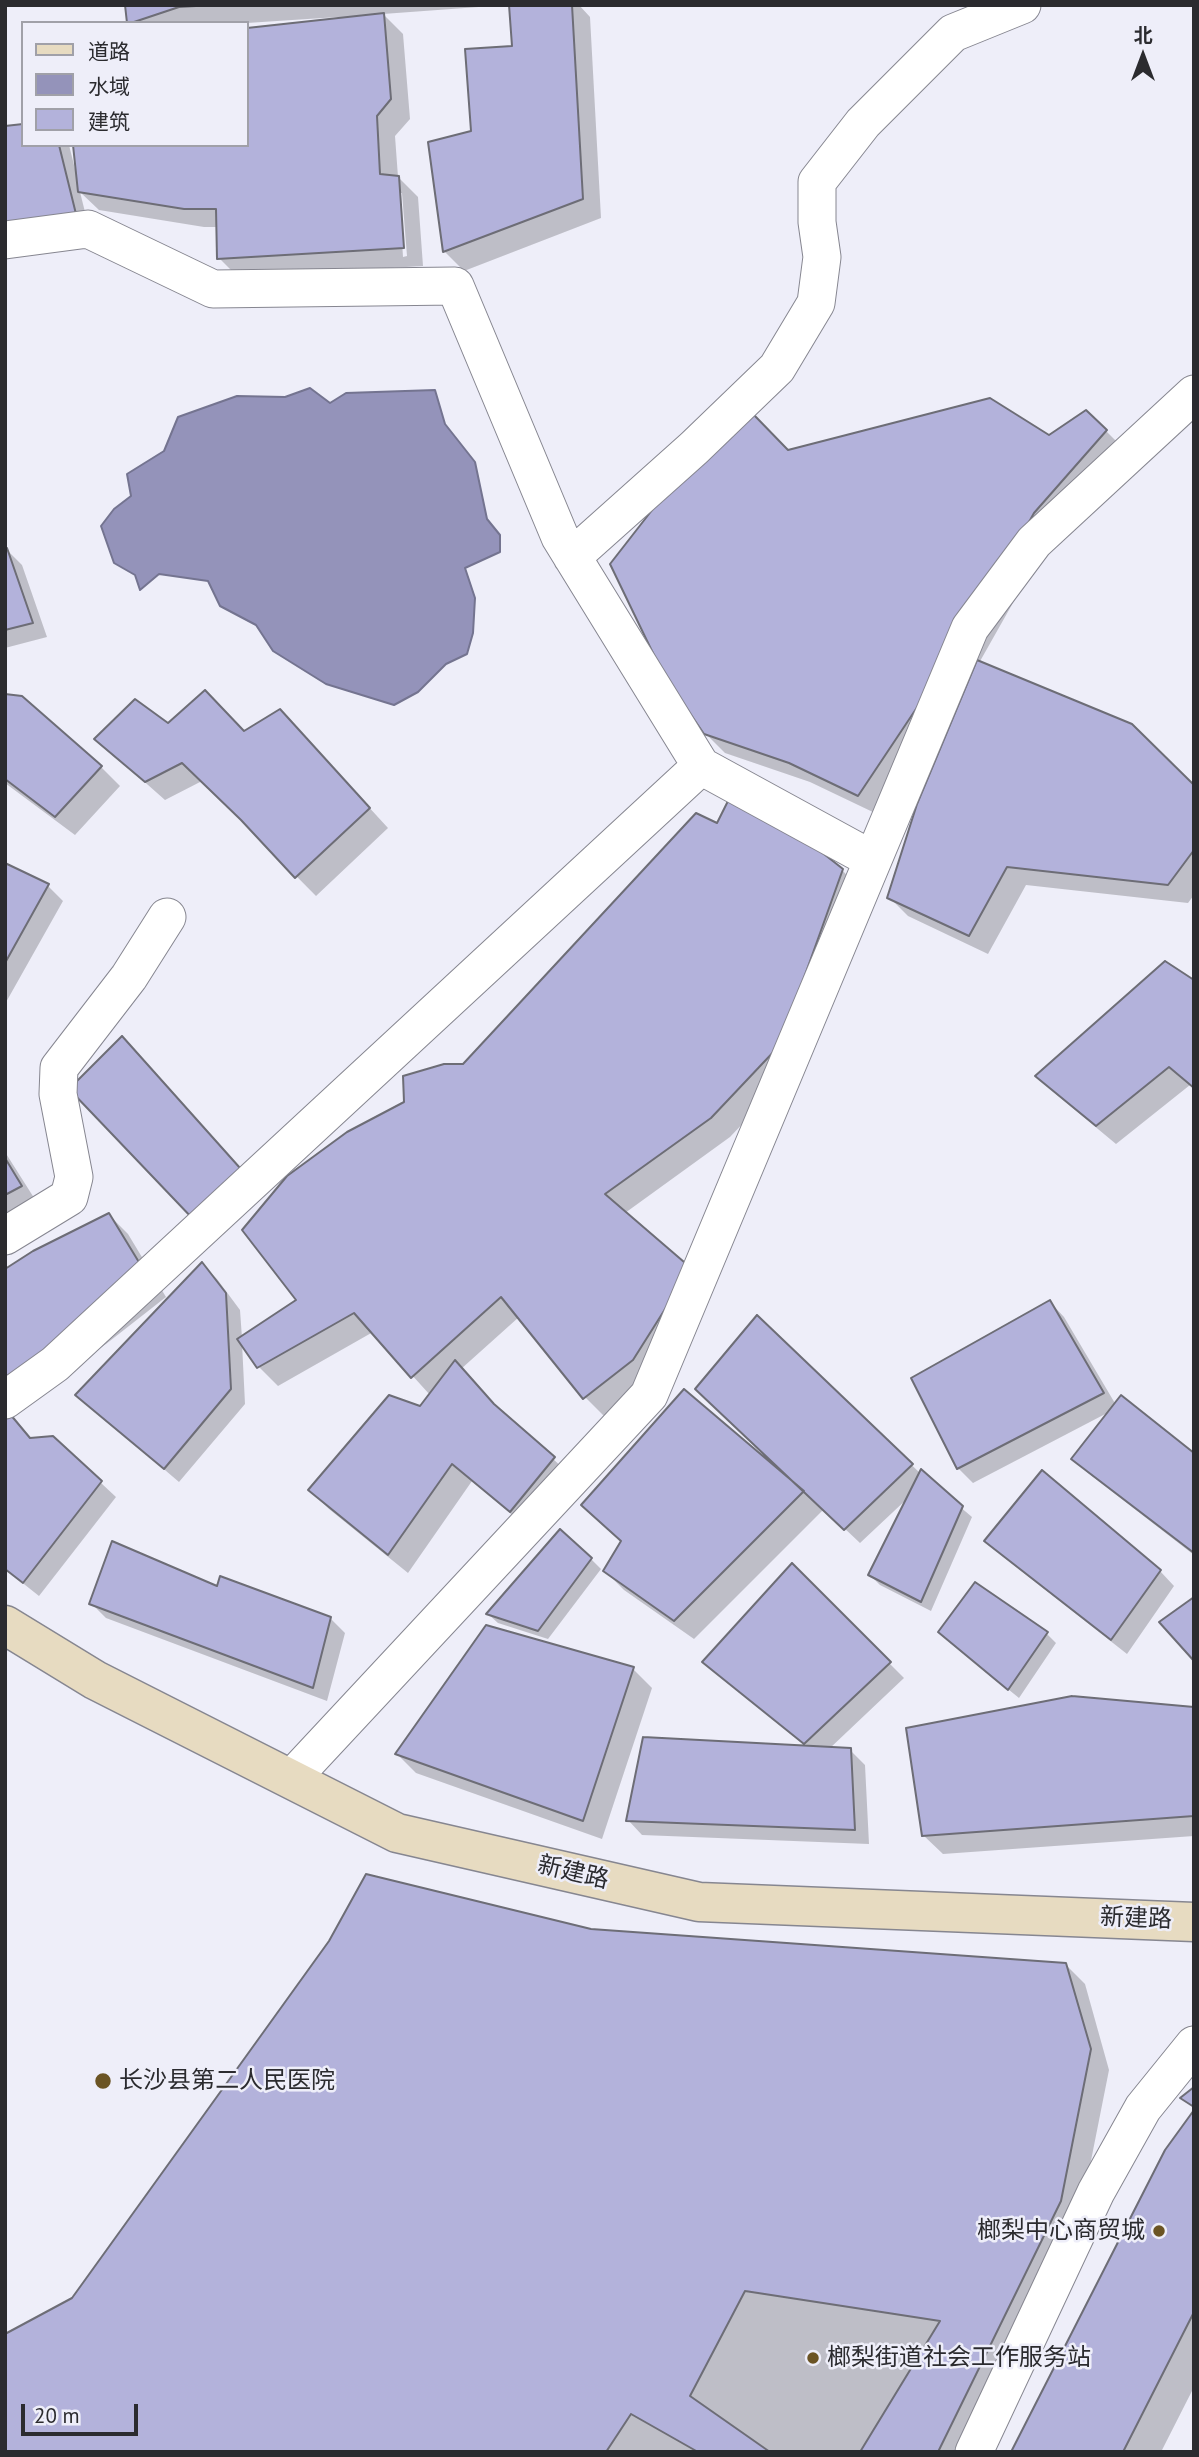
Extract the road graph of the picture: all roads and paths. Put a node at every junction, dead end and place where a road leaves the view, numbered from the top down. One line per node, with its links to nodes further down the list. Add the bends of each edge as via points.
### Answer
1 (1022, 5): 4 (street, via 953,33 863,123 817,182 822,257 816,303 777,368)
2 (5, 240): 4 (street, via 88,229 213,289 455,286)
3 (1194, 394): 6 (street, via 1034,542 970,628)
4 (572, 557): 5 (street)
5 (701, 766): 6 (street); 9 (street, via 55,1364)
6 (873, 860): 11 (street, via 649,1395)
7 (167, 917): 8 (street, via 129,977 59,1068 58,1094 74,1177 68,1197)
8 (5, 1236)
9 (5, 1400)
10 (5, 1625): 11 (street, 新建路, via 95,1680)
11 (291, 1779): 12 (street, 新建路, via 397,1833 699,1902)
12 (1194, 1922)
13 (1194, 2045): 14 (street, via 1143,2108 1096,2192)
14 (974, 2452)

